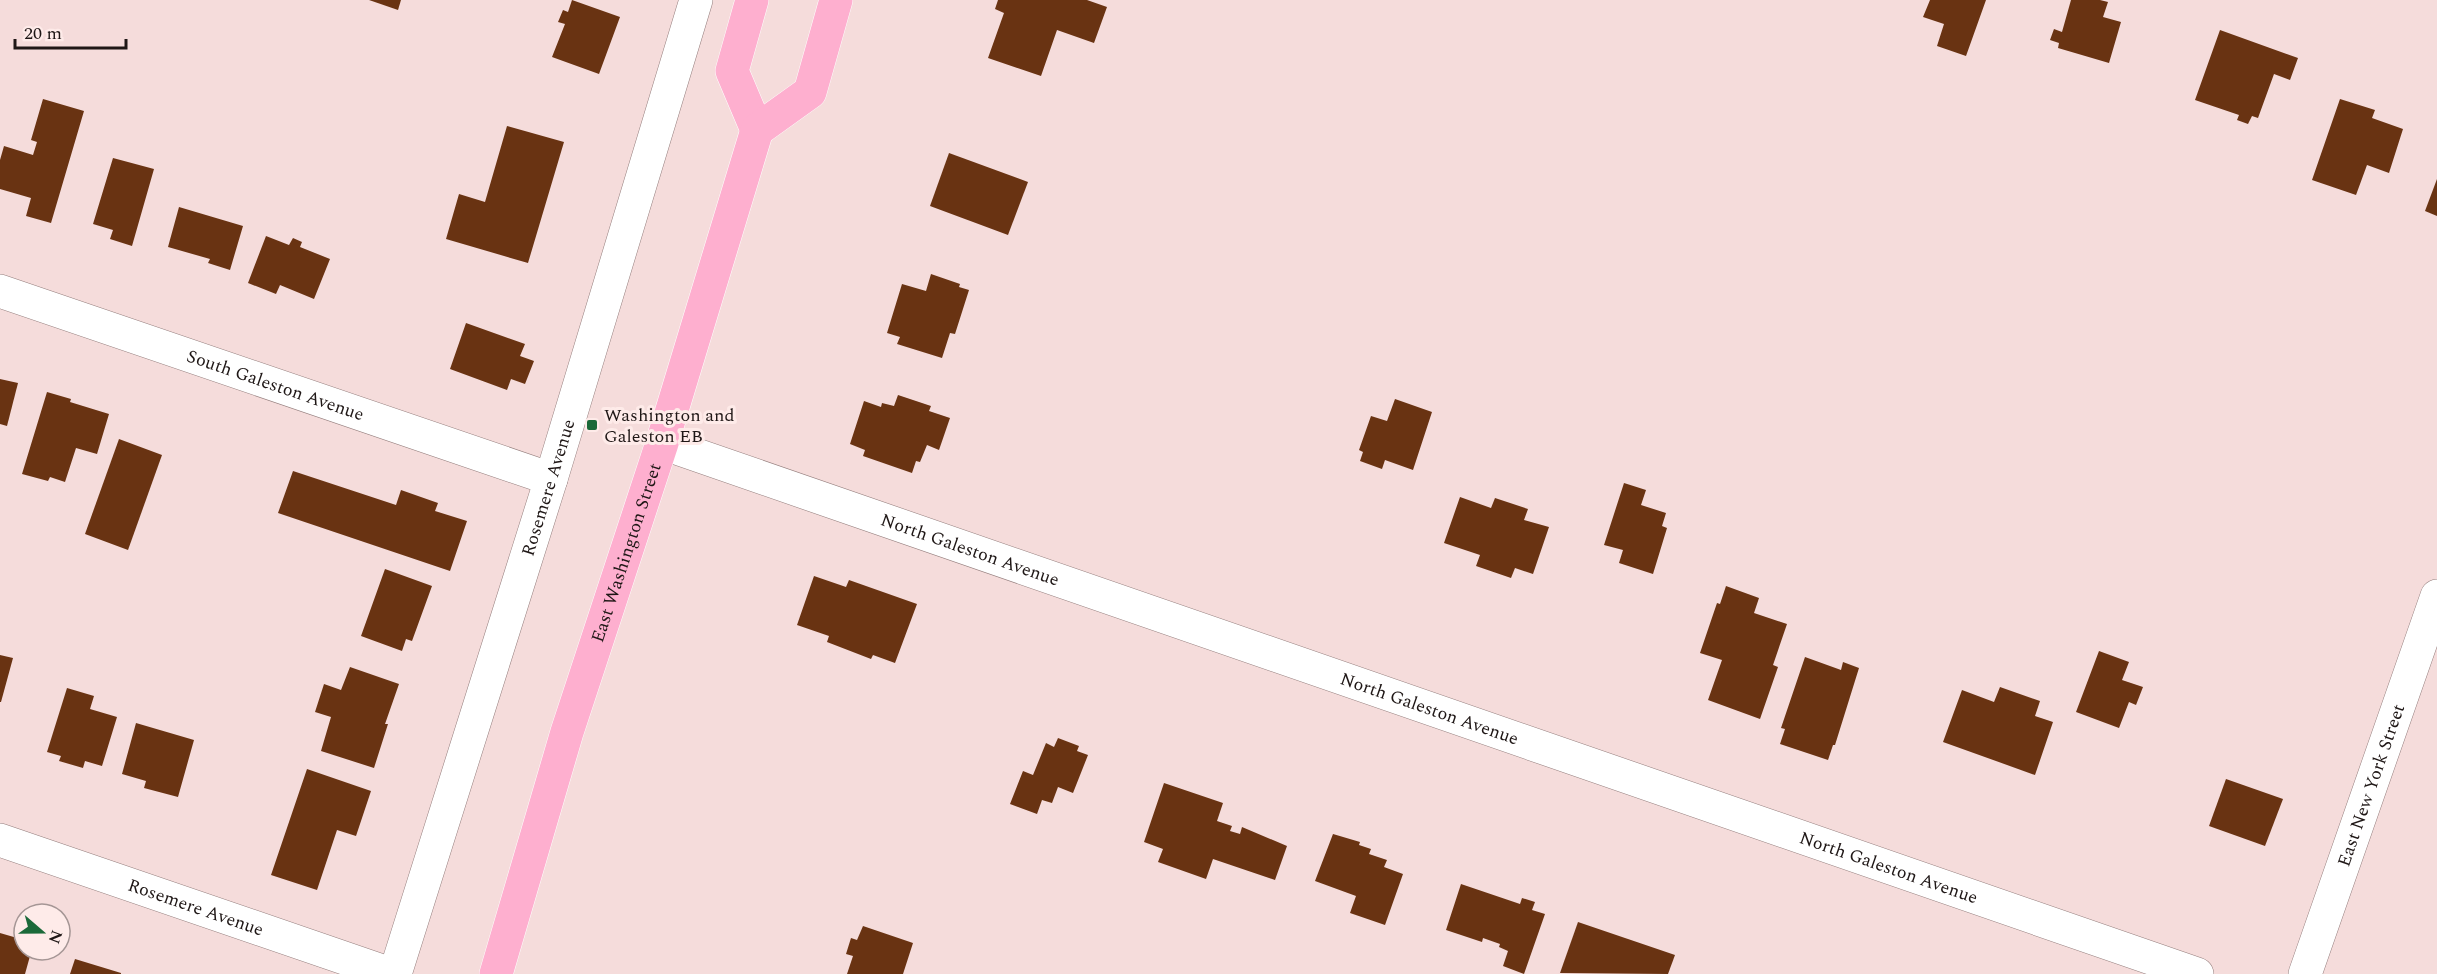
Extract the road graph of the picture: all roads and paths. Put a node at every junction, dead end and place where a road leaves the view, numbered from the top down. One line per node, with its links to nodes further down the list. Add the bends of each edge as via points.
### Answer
1 (696, 0): 7 (street, Rosemere Avenue)
2 (752, 0): 4 (main road, via 732,71)
3 (836, 0): 4 (main road, via 810,92)
4 (758, 130): 6 (main road, East Washington Street)
5 (0, 291): 7 (street, South Galeston Avenue)
6 (662, 443): 11 (main road, East Washington Street, via 567,732); 12 (street, North Galeston Avenue)
7 (551, 479): 10 (street, Rosemere Avenue)
8 (2437, 596): 13 (street, East New York Street)
9 (0, 840): 10 (street, Rosemere Avenue)
10 (393, 974)
11 (496, 974)
12 (2197, 974)
13 (2305, 974)

